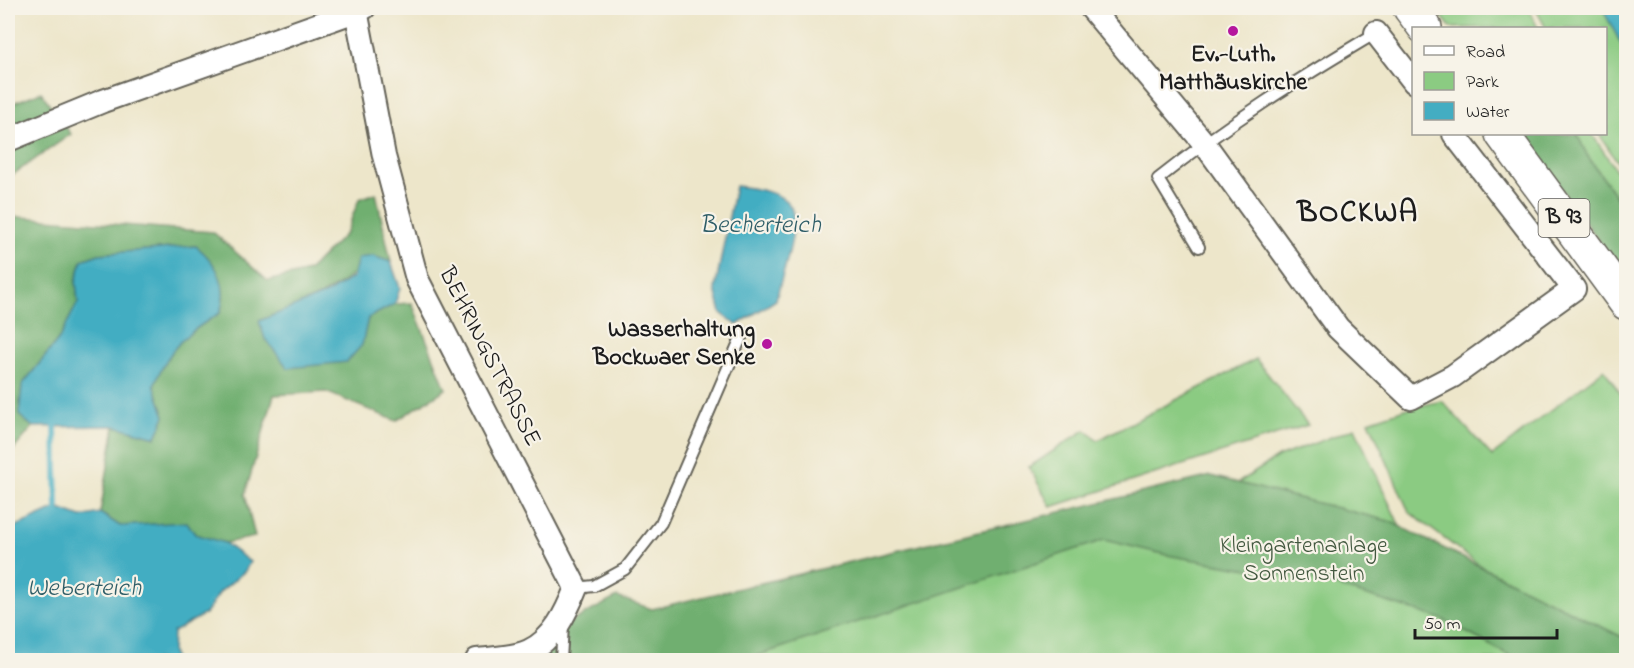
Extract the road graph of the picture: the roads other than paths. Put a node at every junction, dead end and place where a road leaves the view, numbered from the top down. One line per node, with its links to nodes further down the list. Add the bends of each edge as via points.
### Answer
1 (1091, 8): 10 (street)
2 (1410, 8): 4 (main road)
3 (360, 9): 9 (street, via 103,101); 15 (street, BEHRINGSTRASSE, via 384,156 417,279)
4 (1424, 27)
5 (1376, 33): 6 (street); 10 (lane, via 1279,91)
6 (1412, 81)
7 (1455, 135): 12 (street)
8 (1503, 135): 12 (main road, B 93)
9 (8, 140)
10 (1204, 143): 11 (lane, via 1158,179); 12 (street, via 1338,328 1412,398 1453,376)
11 (1199, 247)
12 (1588, 279): 13 (main road, B 93)
13 (1626, 303)
14 (743, 333): 15 (lane, via 662,523 625,569 594,586)
15 (576, 588): 16 (street)
16 (563, 620): 17 (street, via 527,652); 18 (lane)
17 (477, 660)
18 (561, 660)

